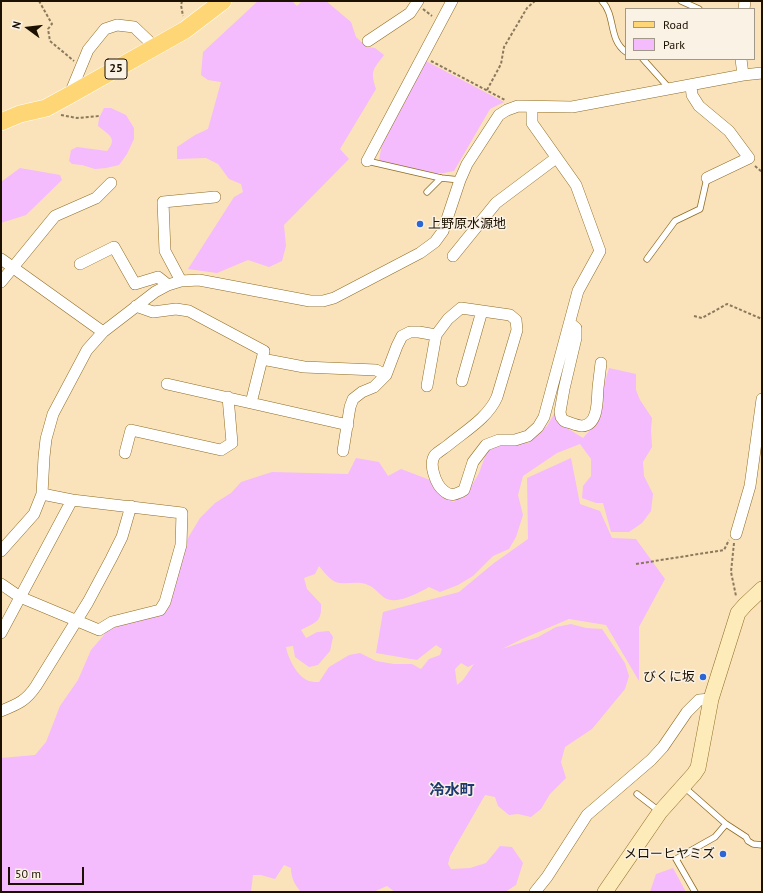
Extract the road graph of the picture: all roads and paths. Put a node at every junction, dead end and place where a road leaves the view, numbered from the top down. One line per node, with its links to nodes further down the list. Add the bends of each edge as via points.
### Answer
1 (39, 1): 16 (path, via 52,24 48,29 50,41)
2 (222, 1): 11 (main road, 25, via 185,30)
3 (452, 1): 9 (street)
4 (535, 1): 21 (path, via 527,8 504,47 501,64)
5 (602, 1): 12 (lane, via 619,46)
6 (681, 1): 8 (lane)
7 (417, 2): 9 (path); 10 (street, via 410,14)
8 (696, 8)
9 (440, 22): 13 (street)
10 (368, 41)
11 (156, 47): 16 (street, via 134,27 117,25 105,29 88,50); 22 (main road, 25)
12 (625, 51)
13 (423, 57): 21 (path); 29 (street)
14 (644, 60): 20 (lane)
15 (741, 60): 18 (street)
16 (81, 67): 22 (street)
17 (762, 73): 18 (street)
18 (744, 75): 19 (street)
19 (691, 85): 20 (street); 31 (street, via 692,95 699,106 729,131 749,158)
20 (670, 89): 24 (street, via 572,107)
21 (487, 90): 23 (path)
22 (68, 96): 25 (main road, 25)
23 (508, 101)
24 (532, 107): 28 (street, via 532,123); 32 (street, via 518,106 499,115)
25 (46, 108): 26 (path, via 60,115 77,118); 27 (main road, 25)
26 (100, 116)
27 (1, 122)
28 (556, 158): 36 (street, via 496,203); 48 (street, via 576,185 600,251 578,291)
29 (367, 161): 30 (lane)
30 (441, 178): 32 (lane); 34 (lane)
31 (707, 178): 38 (lane, via 700,209 675,221)
32 (460, 180): 41 (street, via 443,231 435,242 420,253 334,298 310,301 199,280)
33 (111, 183): 40 (street, via 96,198 55,216)
34 (427, 192)
35 (215, 197): 41 (street, via 163,202 165,251)
36 (453, 256)
37 (1, 259): 40 (street)
38 (647, 259)
39 (80, 264): 43 (street, via 114,247 135,284 158,277)
40 (13, 268): 42 (street); 49 (street)
41 (181, 281): 43 (street)
42 (1, 282)
43 (168, 285): 44 (street)
44 (136, 306): 49 (street); 51 (street, via 153,312 176,309 190,311 264,351)
45 (482, 311): 48 (street, via 510,315 516,320 517,330 493,407 434,456 431,468 434,476 443,491 452,495 464,490 473,462 486,444 528,436 538,427 544,417); 50 (street, via 461,308); 54 (street)
46 (694, 316): 47 (path, via 702,318 727,304)
47 (762, 319)
48 (570, 323): 52 (street, via 576,328 576,338 560,412 564,421 583,426 594,416 598,406)
49 (103, 332): 63 (street, via 87,350 53,414 46,439)
50 (436, 334): 53 (street, via 410,332 402,336); 56 (street)
51 (262, 359): 53 (street, via 304,367 376,370); 59 (street)
52 (601, 363)
53 (386, 375): 60 (street, via 374,387 362,392 353,400)
54 (462, 381)
55 (168, 384): 57 (street)
56 (427, 386)
57 (228, 398): 59 (street); 62 (street, via 232,444 221,450 131,430)
58 (762, 399): 66 (street, via 750,486)
59 (251, 403): 60 (street)
60 (348, 425): 61 (street)
61 (343, 451)
62 (125, 453)
63 (42, 494): 64 (street); 68 (street, via 34,514)
64 (72, 500): 65 (street); 72 (street)
65 (131, 506): 74 (street, via 122,537); 74 (street, via 182,513 181,545 165,602 160,610 112,622 99,630)
66 (736, 534): 73 (path, via 731,572)
67 (724, 550): 69 (path)
68 (1, 551)
69 (636, 564)
70 (1, 584): 72 (street)
71 (762, 589): 73 (street, via 744,604)
72 (20, 597): 74 (street); 75 (street)
73 (738, 613): 76 (street)
74 (76, 620): 77 (street, via 28,697 18,705)
75 (1, 633)
76 (712, 699): 78 (street, via 698,768); 83 (street, via 699,700 651,760 587,816)
77 (1, 711)
78 (683, 786): 80 (street); 81 (lane)
79 (637, 794): 80 (lane)
80 (660, 812): 84 (street)
81 (726, 824): 82 (lane, via 748,841); 85 (lane, via 715,837 676,859)
82 (762, 846)
83 (535, 892)
84 (605, 892)
85 (695, 892)

